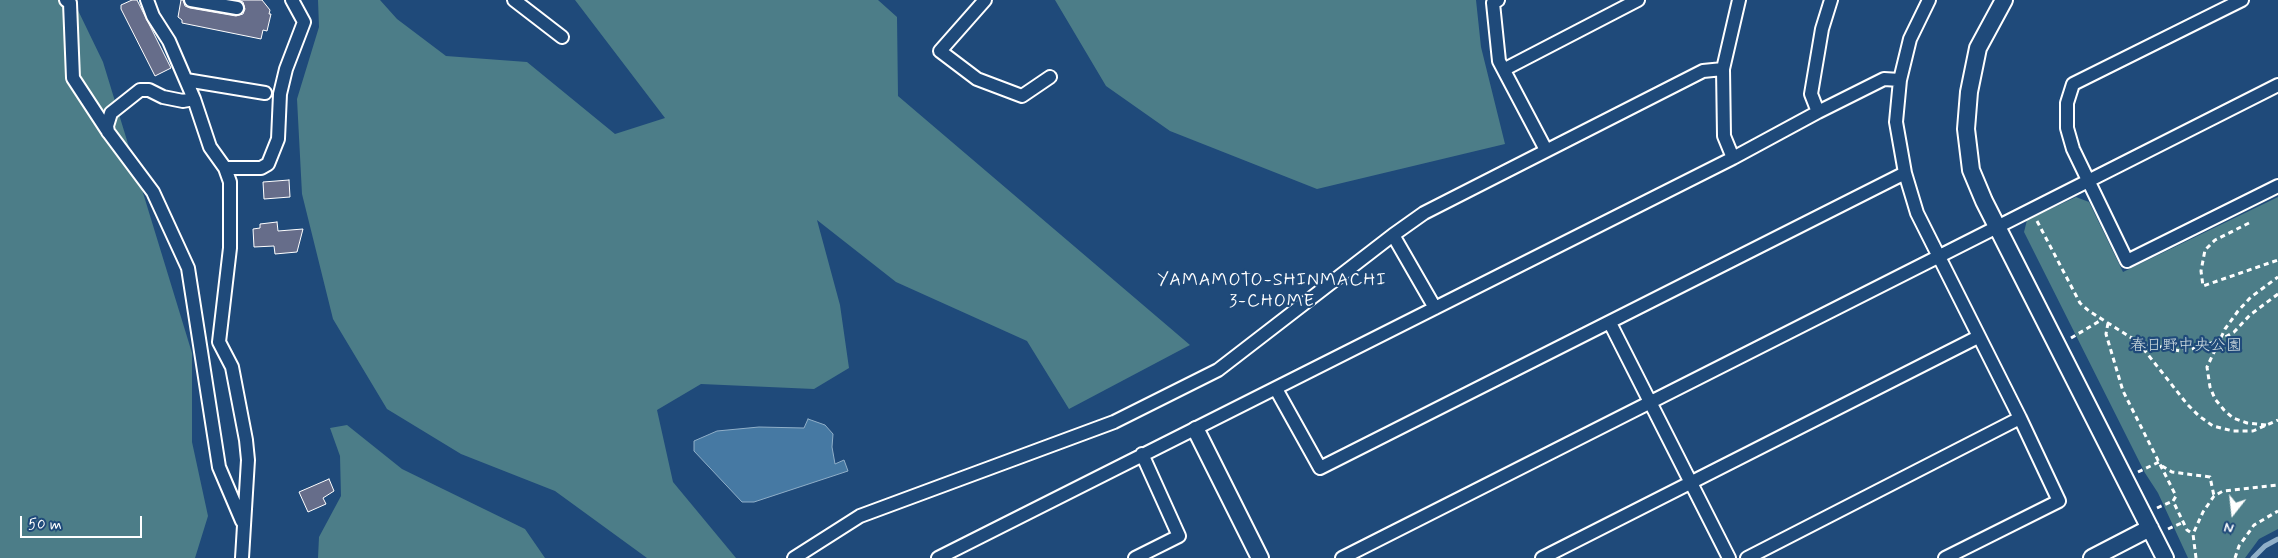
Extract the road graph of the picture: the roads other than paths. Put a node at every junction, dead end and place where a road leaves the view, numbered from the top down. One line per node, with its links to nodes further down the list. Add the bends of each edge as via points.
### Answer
1 (66, 0): 25 (street, via 70,3 73,78)
2 (147, 0): 19 (street)
3 (191, 0): 14 (street)
4 (292, 0): 28 (street, via 304,22 280,94 278,139 268,164 261,168)
5 (514, 0): 15 (street)
6 (985, 0): 18 (street, via 940,51 977,79 1022,96)
7 (1498, 0): 16 (street, via 1493,3 1499,61)
8 (1638, 0): 16 (street)
9 (1738, 0): 17 (street)
10 (1831, 0): 24 (street, via 1822,29 1811,94)
11 (1929, 0): 20 (street, via 1910,39)
12 (2004, 0): 32 (street, via 1978,48 1966,129 1971,170)
13 (2242, 0): 30 (street, via 2073,84 2066,103 2067,128)
14 (237, 8)
15 (562, 37)
16 (1505, 69): 26 (street)
17 (1722, 69): 26 (street, via 1703,71); 27 (street, via 1724,136)
18 (1050, 77)
19 (186, 80): 22 (street); 23 (street)
20 (1900, 80): 24 (street, via 1884,79); 29 (street, via 1896,122)
21 (2278, 85): 30 (street)
22 (265, 93)
23 (194, 98): 25 (street, via 183,100 140,90 111,113 107,126); 28 (street, via 210,147)
24 (1818, 112): 27 (street)
25 (109, 134): 44 (street, via 153,192 188,268 219,466)
26 (1546, 150): 33 (street, via 1424,213)
27 (1734, 158): 35 (street)
28 (225, 168): 44 (street, via 232,197 230,248 219,342 232,367 246,440 248,460)
29 (1905, 173): 34 (street, via 1916,213); 36 (street)
30 (2088, 180): 31 (street, via 2127,261); 32 (street)
31 (2278, 186)
32 (1998, 227): 34 (street); 45 (street)
33 (1393, 234): 35 (street); 48 (street, via 1218,370 1114,422 860,516)
34 (1938, 257): 37 (street); 39 (street)
35 (1435, 308): 38 (street)
36 (1610, 323): 38 (street, via 1320,468); 39 (street)
37 (1978, 337): 40 (street); 43 (street)
38 (1276, 389): 41 (street)
39 (1650, 403): 43 (street); 46 (street)
40 (2020, 418): 55 (street); 56 (street, via 2059,501)
41 (1196, 430): 42 (street); 51 (street)
42 (1142, 454): 49 (street); 50 (street, via 1179,536)
43 (1691, 483): 53 (street); 54 (street)
44 (243, 523): 47 (street)
45 (2150, 528): 57 (street); 58 (street)
46 (1362, 553): 52 (street)
47 (242, 558)
48 (794, 558)
49 (938, 558)
50 (1135, 558)
51 (1260, 558)
52 (1342, 558)
53 (1542, 558)
54 (1729, 558)
55 (1747, 558)
56 (1945, 558)
57 (2092, 558)
58 (2165, 558)

